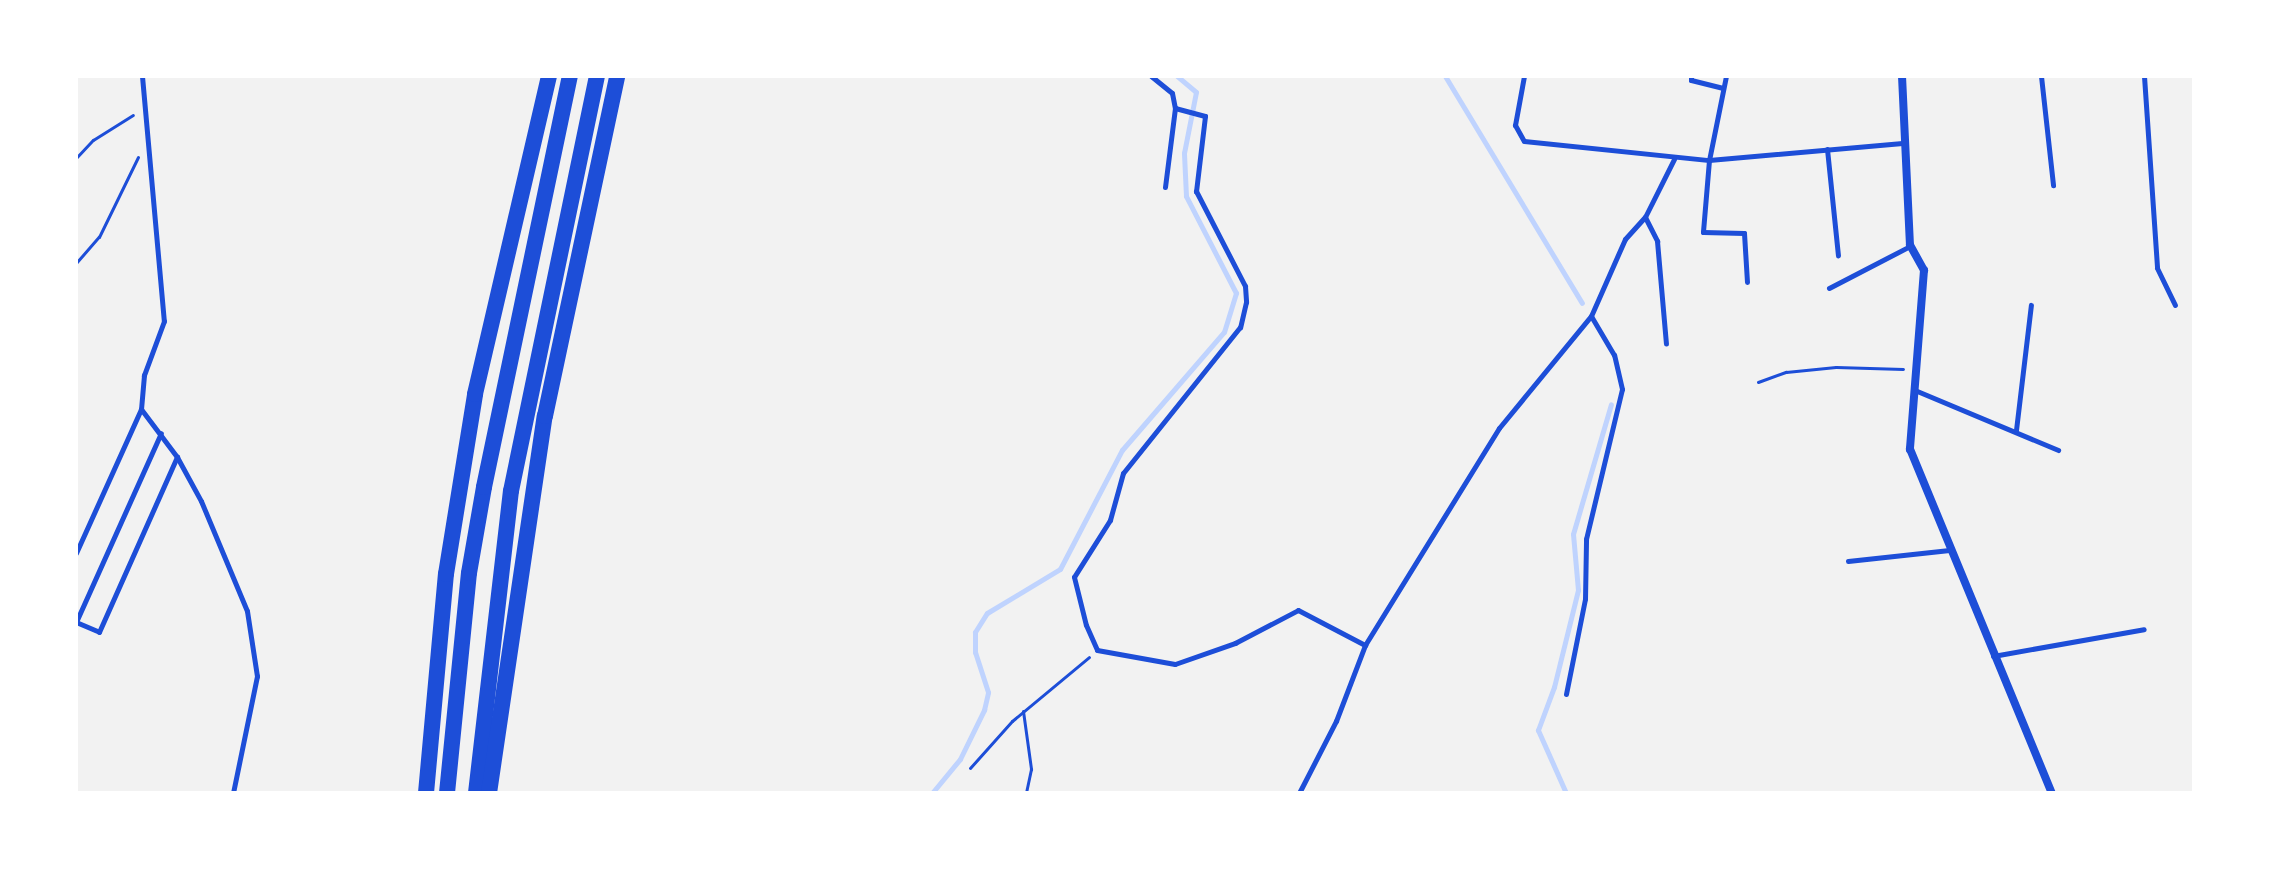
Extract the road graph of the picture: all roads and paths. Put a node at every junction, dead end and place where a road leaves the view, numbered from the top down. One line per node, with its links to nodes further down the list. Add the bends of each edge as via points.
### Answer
1 (142, 76): 15 (lane)
2 (549, 76): 54 (main road, via 475,394 446,574)
3 (570, 76): 55 (main road, via 495,420 469,573)
4 (597, 76): 56 (main road, via 522,425 497,575)
5 (617, 76): 57 (main road, via 545,416)
6 (1151, 76): 14 (lane, via 1172,93)
7 (1524, 76): 20 (lane, via 1515,125 1524,141)
8 (1691, 76): 13 (lane)
9 (1726, 76): 13 (lane)
10 (1902, 76): 16 (street)
11 (2041, 76): 22 (lane)
12 (2144, 76): 31 (lane, via 2157,268)
13 (1723, 88): 21 (lane)
14 (1175, 108): 23 (lane); 48 (lane, via 1205,116 1196,191 1245,286 1246,302 1240,327 1123,473 1110,520 1074,577)
15 (144, 110): 18 (lane); 19 (path, via 93,140)
16 (1905, 143): 17 (lane); 25 (street)
17 (1827, 149): 21 (lane); 26 (lane)
18 (148, 151): 27 (path, via 138,156 99,237); 37 (lane, via 164,321 144,375)
19 (76, 158)
20 (1674, 159): 21 (lane); 24 (lane)
21 (1709, 160): 28 (lane, via 1703,232 1744,233)
22 (2053, 185)
23 (1165, 187)
24 (1645, 217): 32 (lane, via 1625,239); 33 (lane, via 1657,241)
25 (1910, 245): 29 (lane); 34 (street, via 1924,270)
26 (1838, 255)
27 (76, 263)
28 (1747, 282)
29 (1829, 288)
30 (2031, 305): 38 (lane)
31 (2175, 305)
32 (1591, 316): 47 (lane, via 1499,428); 50 (lane, via 1614,355 1622,389 1586,539 1585,599)
33 (1666, 344)
34 (1919, 370): 35 (path, via 1836,367 1786,372); 36 (street)
35 (1758, 382)
36 (1917, 391): 38 (lane); 42 (street, via 1910,449)
37 (141, 409): 39 (lane); 43 (lane)
38 (2016, 430): 40 (lane)
39 (161, 433): 41 (lane); 45 (lane)
40 (2058, 450)
41 (177, 457): 45 (lane, via 99,632); 53 (lane, via 247,611 257,676)
42 (1949, 550): 44 (lane); 49 (street)
43 (76, 553)
44 (1848, 561)
45 (76, 622)
46 (2144, 629): 49 (lane)
47 (1365, 645): 48 (lane, via 1298,610 1235,643 1175,664); 59 (lane, via 1336,721)
48 (1097, 650): 51 (path)
49 (1992, 656): 60 (street)
50 (1566, 694)
51 (1023, 711): 52 (path); 58 (path, via 1031,769)
52 (970, 768)
53 (233, 793)
54 (426, 793)
55 (447, 793)
56 (476, 793)
57 (489, 793)
58 (1026, 793)
59 (1299, 793)
60 (2052, 793)

